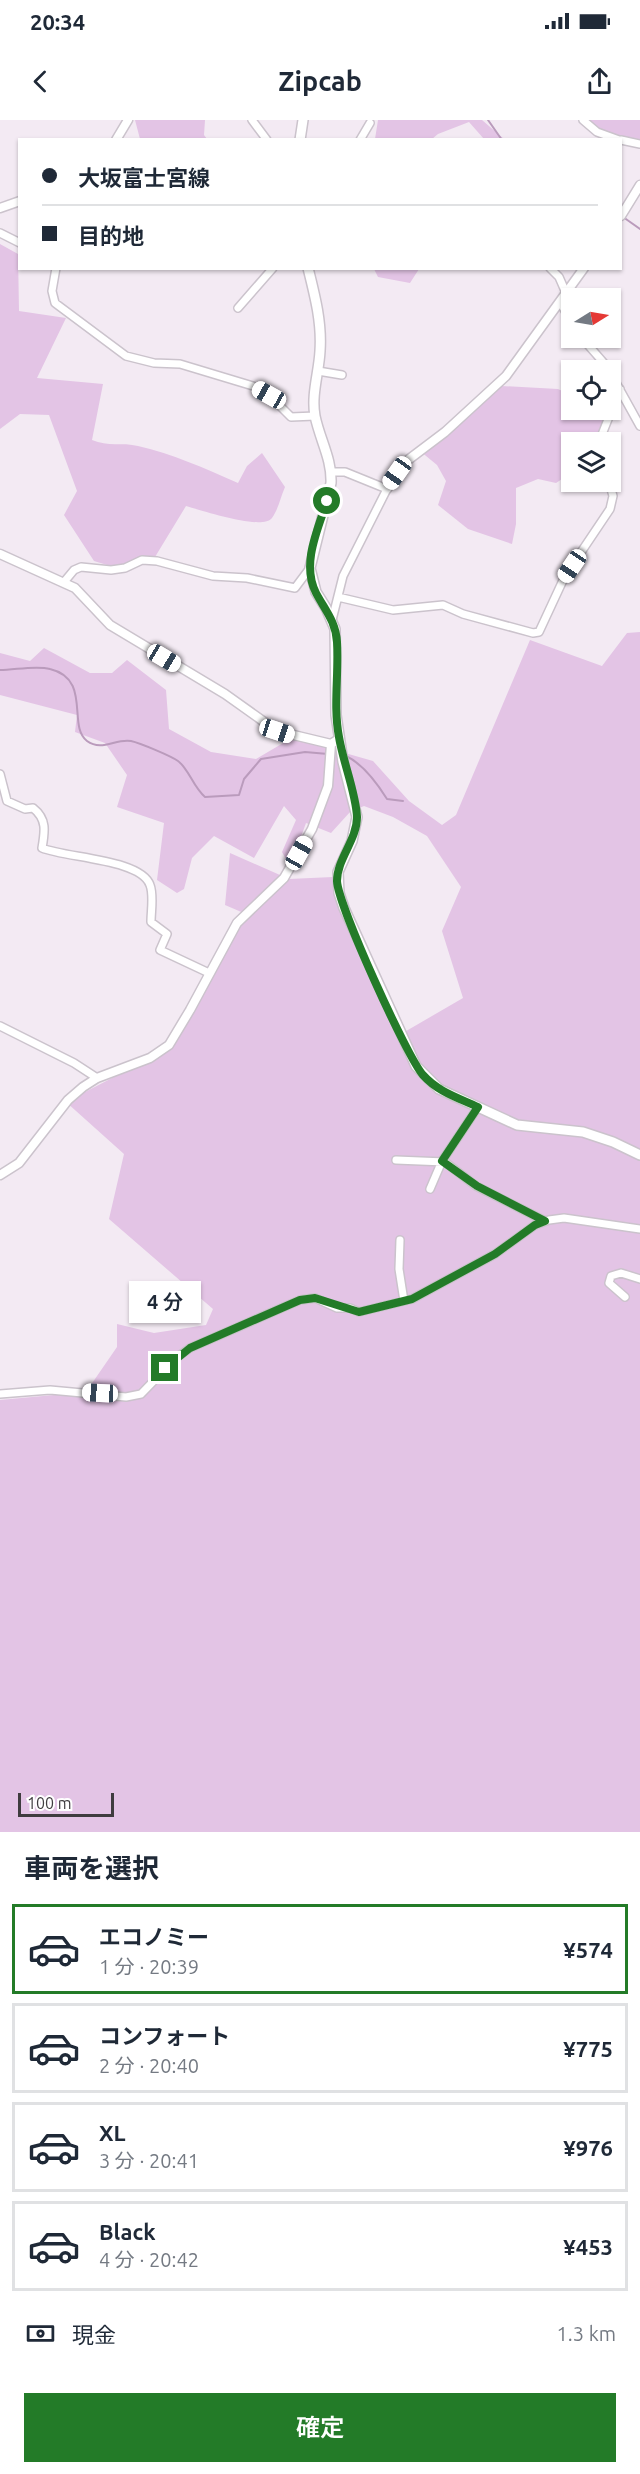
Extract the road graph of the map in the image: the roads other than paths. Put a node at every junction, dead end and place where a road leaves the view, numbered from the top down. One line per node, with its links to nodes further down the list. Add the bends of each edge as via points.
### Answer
1 (128, 120): 6 (street)
2 (252, 120): 7 (street)
3 (303, 120): 8 (main road)
4 (583, 120): 10 (street, via 597,132)
5 (370, 123): 9 (street)
6 (117, 138)
7 (266, 138)
8 (300, 138)
9 (361, 138)
10 (614, 138)
11 (622, 140): 12 (street)
12 (640, 144)
13 (640, 185): 16 (street)
14 (18, 202): 15 (street)
15 (0, 208)
16 (622, 214)
17 (0, 233): 18 (street)
18 (18, 242)
19 (56, 270): 33 (street, via 52,291 55,303 126,356 218,374 269,395 291,417)
20 (271, 270): 27 (street)
21 (308, 270): 30 (main road, via 319,320)
22 (552, 270): 24 (street)
23 (583, 270): 25 (street)
24 (564, 288)
25 (570, 288)
26 (560, 302): 36 (street, via 506,376 445,432 404,463)
27 (237, 308)
28 (590, 348): 29 (street)
29 (601, 360)
30 (318, 371): 31 (street); 33 (main road)
31 (342, 375)
32 (621, 391): 34 (street)
33 (315, 416): 35 (main road)
34 (640, 426)
35 (331, 472): 36 (street, via 345,472); 39 (main road)
36 (387, 489): 41 (street, via 343,576)
37 (612, 492): 41 (street, via 610,509 565,576 539,632 463,614 443,605 393,610)
38 (0, 554): 40 (street)
39 (310, 568): 40 (street, via 295,588 142,560 111,570 81,567); 42 (main road, via 316,592)
40 (64, 582): 43 (street, via 85,596 110,625 225,694 277,731)
41 (338, 597): 42 (street)
42 (332, 620): 43 (main road, via 337,642)
43 (335, 744): 45 (street, via 328,786 299,853 284,878 237,923); 48 (main road, via 357,817 352,841 338,872 344,908 416,1066 439,1089)
44 (0, 774): 45 (street, via 7,801 25,809 33,808 42,817 42,848 124,866 147,879 151,887 151,922 167,934 160,950)
45 (209, 973): 47 (street, via 169,1045 150,1058)
46 (0, 1026): 47 (street)
47 (97, 1078): 52 (street, via 68,1100 19,1163)
48 (478, 1107): 49 (main road, via 517,1125 598,1136); 51 (street)
49 (640, 1155)
50 (396, 1160): 51 (street)
51 (442, 1161): 53 (street); 54 (street, via 477,1186)
52 (0, 1175)
53 (430, 1189)
54 (545, 1221): 55 (street, via 564,1218); 59 (street, via 447,1281)
55 (640, 1229)
56 (400, 1240): 59 (street)
57 (640, 1280): 58 (street, via 621,1274 611,1276 609,1283)
58 (625, 1297)
59 (404, 1301): 60 (street, via 359,1312 315,1298 300,1300 190,1348 141,1394 126,1397 51,1390)
60 (0, 1394)

